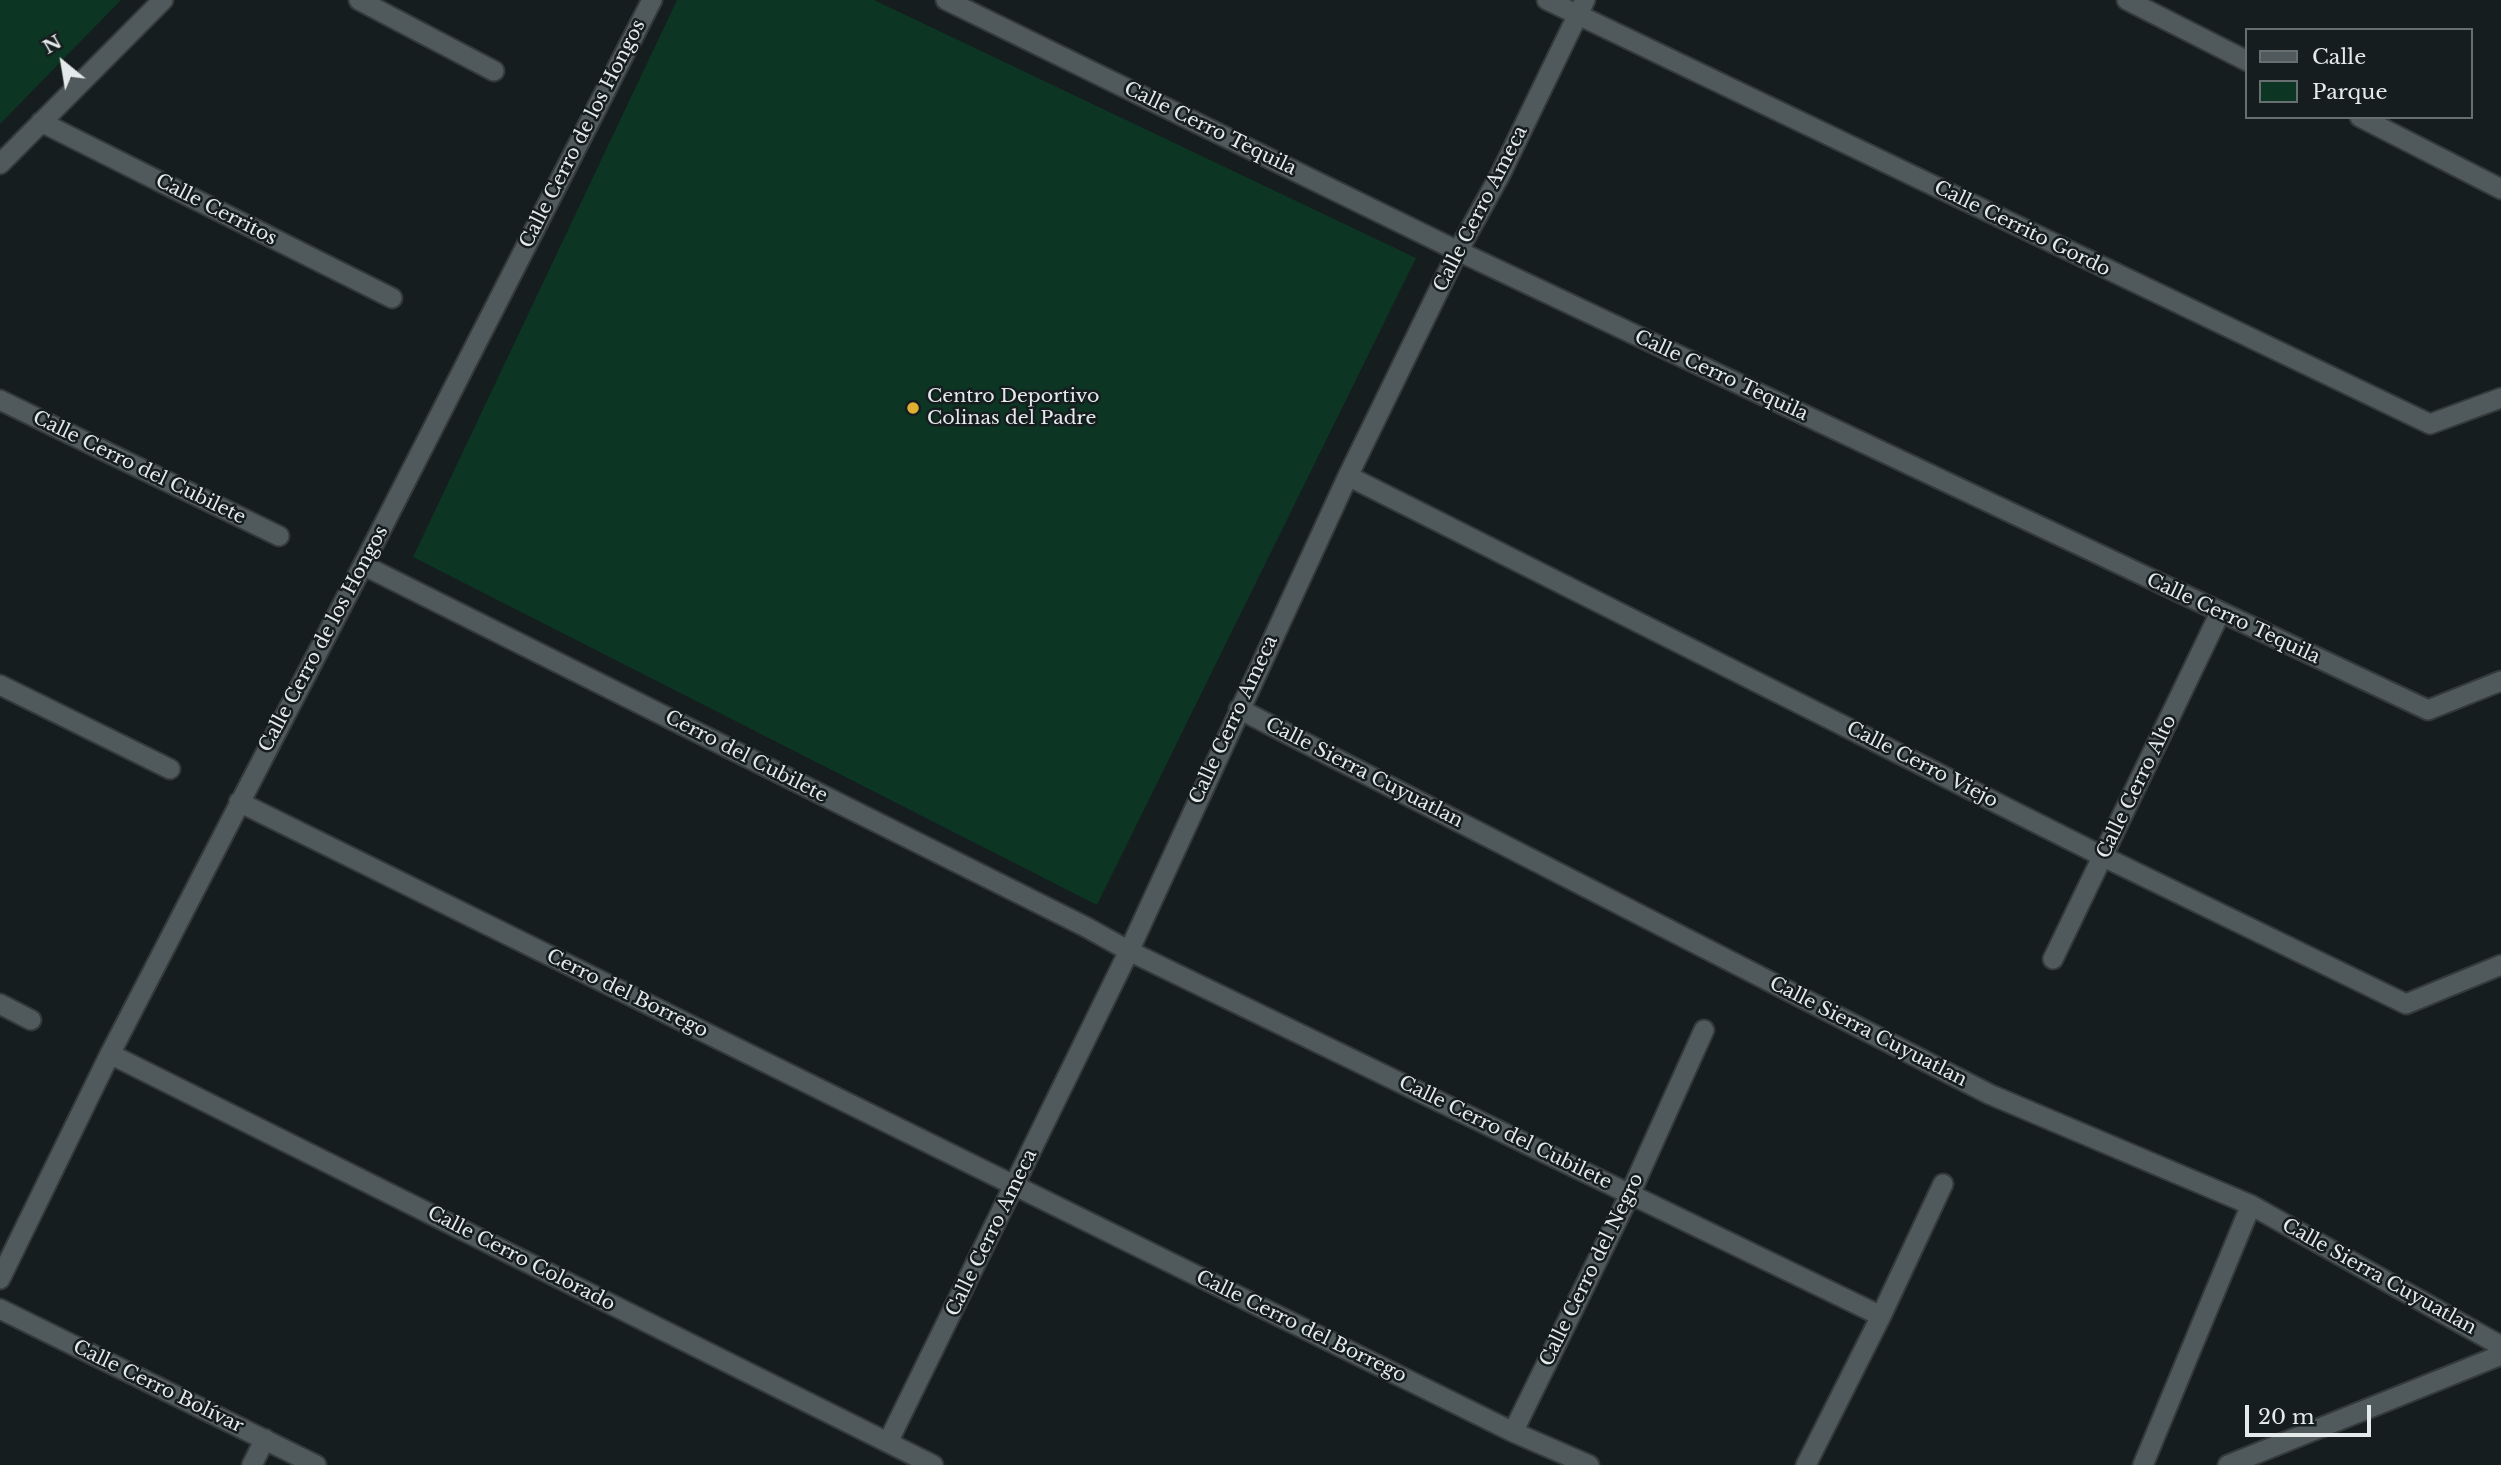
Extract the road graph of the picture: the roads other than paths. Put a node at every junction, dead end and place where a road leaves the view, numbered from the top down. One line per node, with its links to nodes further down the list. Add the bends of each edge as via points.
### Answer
1 (163, 0): 11 (street)
2 (359, 0): 9 (street)
3 (652, 0): 20 (street, Calle Cerro de los Hongos)
4 (946, 0): 14 (street, Calle Cerro Tequila)
5 (1546, 0): 7 (street, Calle Cerrito Gordo)
6 (2127, 0): 8 (street)
7 (1581, 7): 14 (street, Calle Cerro Ameca); 16 (street, Calle Cerrito Gordo, via 2430,424)
8 (2246, 60)
9 (494, 71)
10 (2364, 119): 13 (street)
11 (41, 121): 12 (street); 15 (street, Calle Cerritos)
12 (0, 164)
13 (2501, 189)
14 (1458, 251): 18 (street, Calle Cerro Ameca); 21 (street, Calle Cerro Tequila)
15 (392, 298)
16 (2501, 398)
17 (0, 401): 19 (street, Calle Cerro del Cubilete)
18 (1348, 476): 24 (street, Calle Cerro Ameca); 27 (street, Calle Cerro Viejo)
19 (279, 536)
20 (363, 565): 26 (street, Calle Cerro de los Hongos); 28 (street, Cerro del Cubilete)
21 (2220, 613): 22 (street, Calle Cerro Tequila, via 2428,710); 27 (street, Calle Cerro Alto)
22 (2501, 681)
23 (0, 685): 25 (street)
24 (1239, 709): 28 (street, Calle Cerro Ameca); 38 (street, Calle Sierra Cuyuatlan, via 1989,1094)
25 (170, 769)
26 (239, 802): 34 (street, Calle Cerro de los Hongos); 36 (street, Cerro del Borrego)
27 (2104, 857): 29 (street, Calle Cerro Alto); 30 (street, Calle Cerro Viejo, via 2406,1004)
28 (1129, 951): 36 (street, Calle Cerro Ameca); 37 (street, Calle Cerro del Cubilete)
29 (2053, 959)
30 (2501, 965)
31 (0, 1004): 32 (street)
32 (31, 1020)
33 (1704, 1030): 37 (street, Calle Cerro del Negro)
34 (110, 1054): 39 (street, Calle Cerro de los Hongos); 46 (street, Calle Cerro Colorado)
35 (1943, 1184): 41 (street)
36 (1015, 1186): 44 (street, Calle Cerro del Borrego); 46 (street, Calle Cerro Ameca)
37 (1630, 1194): 41 (street, Calle Cerro del Cubilete); 44 (street, Calle Cerro del Negro)
38 (2251, 1205): 42 (street, Calle Sierra Cuyuatlan); 52 (street)
39 (0, 1279)
40 (0, 1309): 45 (street, Calle Cerro Bolívar)
41 (1881, 1316): 51 (street)
42 (2501, 1346)
43 (2501, 1355): 53 (street)
44 (1513, 1432): 50 (street, Calle Cerro del Borrego)
45 (265, 1439): 47 (street); 48 (street, Calle Cerro Bolívar)
46 (888, 1442): 49 (street, Calle Cerro Colorado)
47 (252, 1465)
48 (316, 1465)
49 (933, 1465)
50 (1589, 1465)
51 (1806, 1465)
52 (2143, 1465)
53 (2228, 1465)

